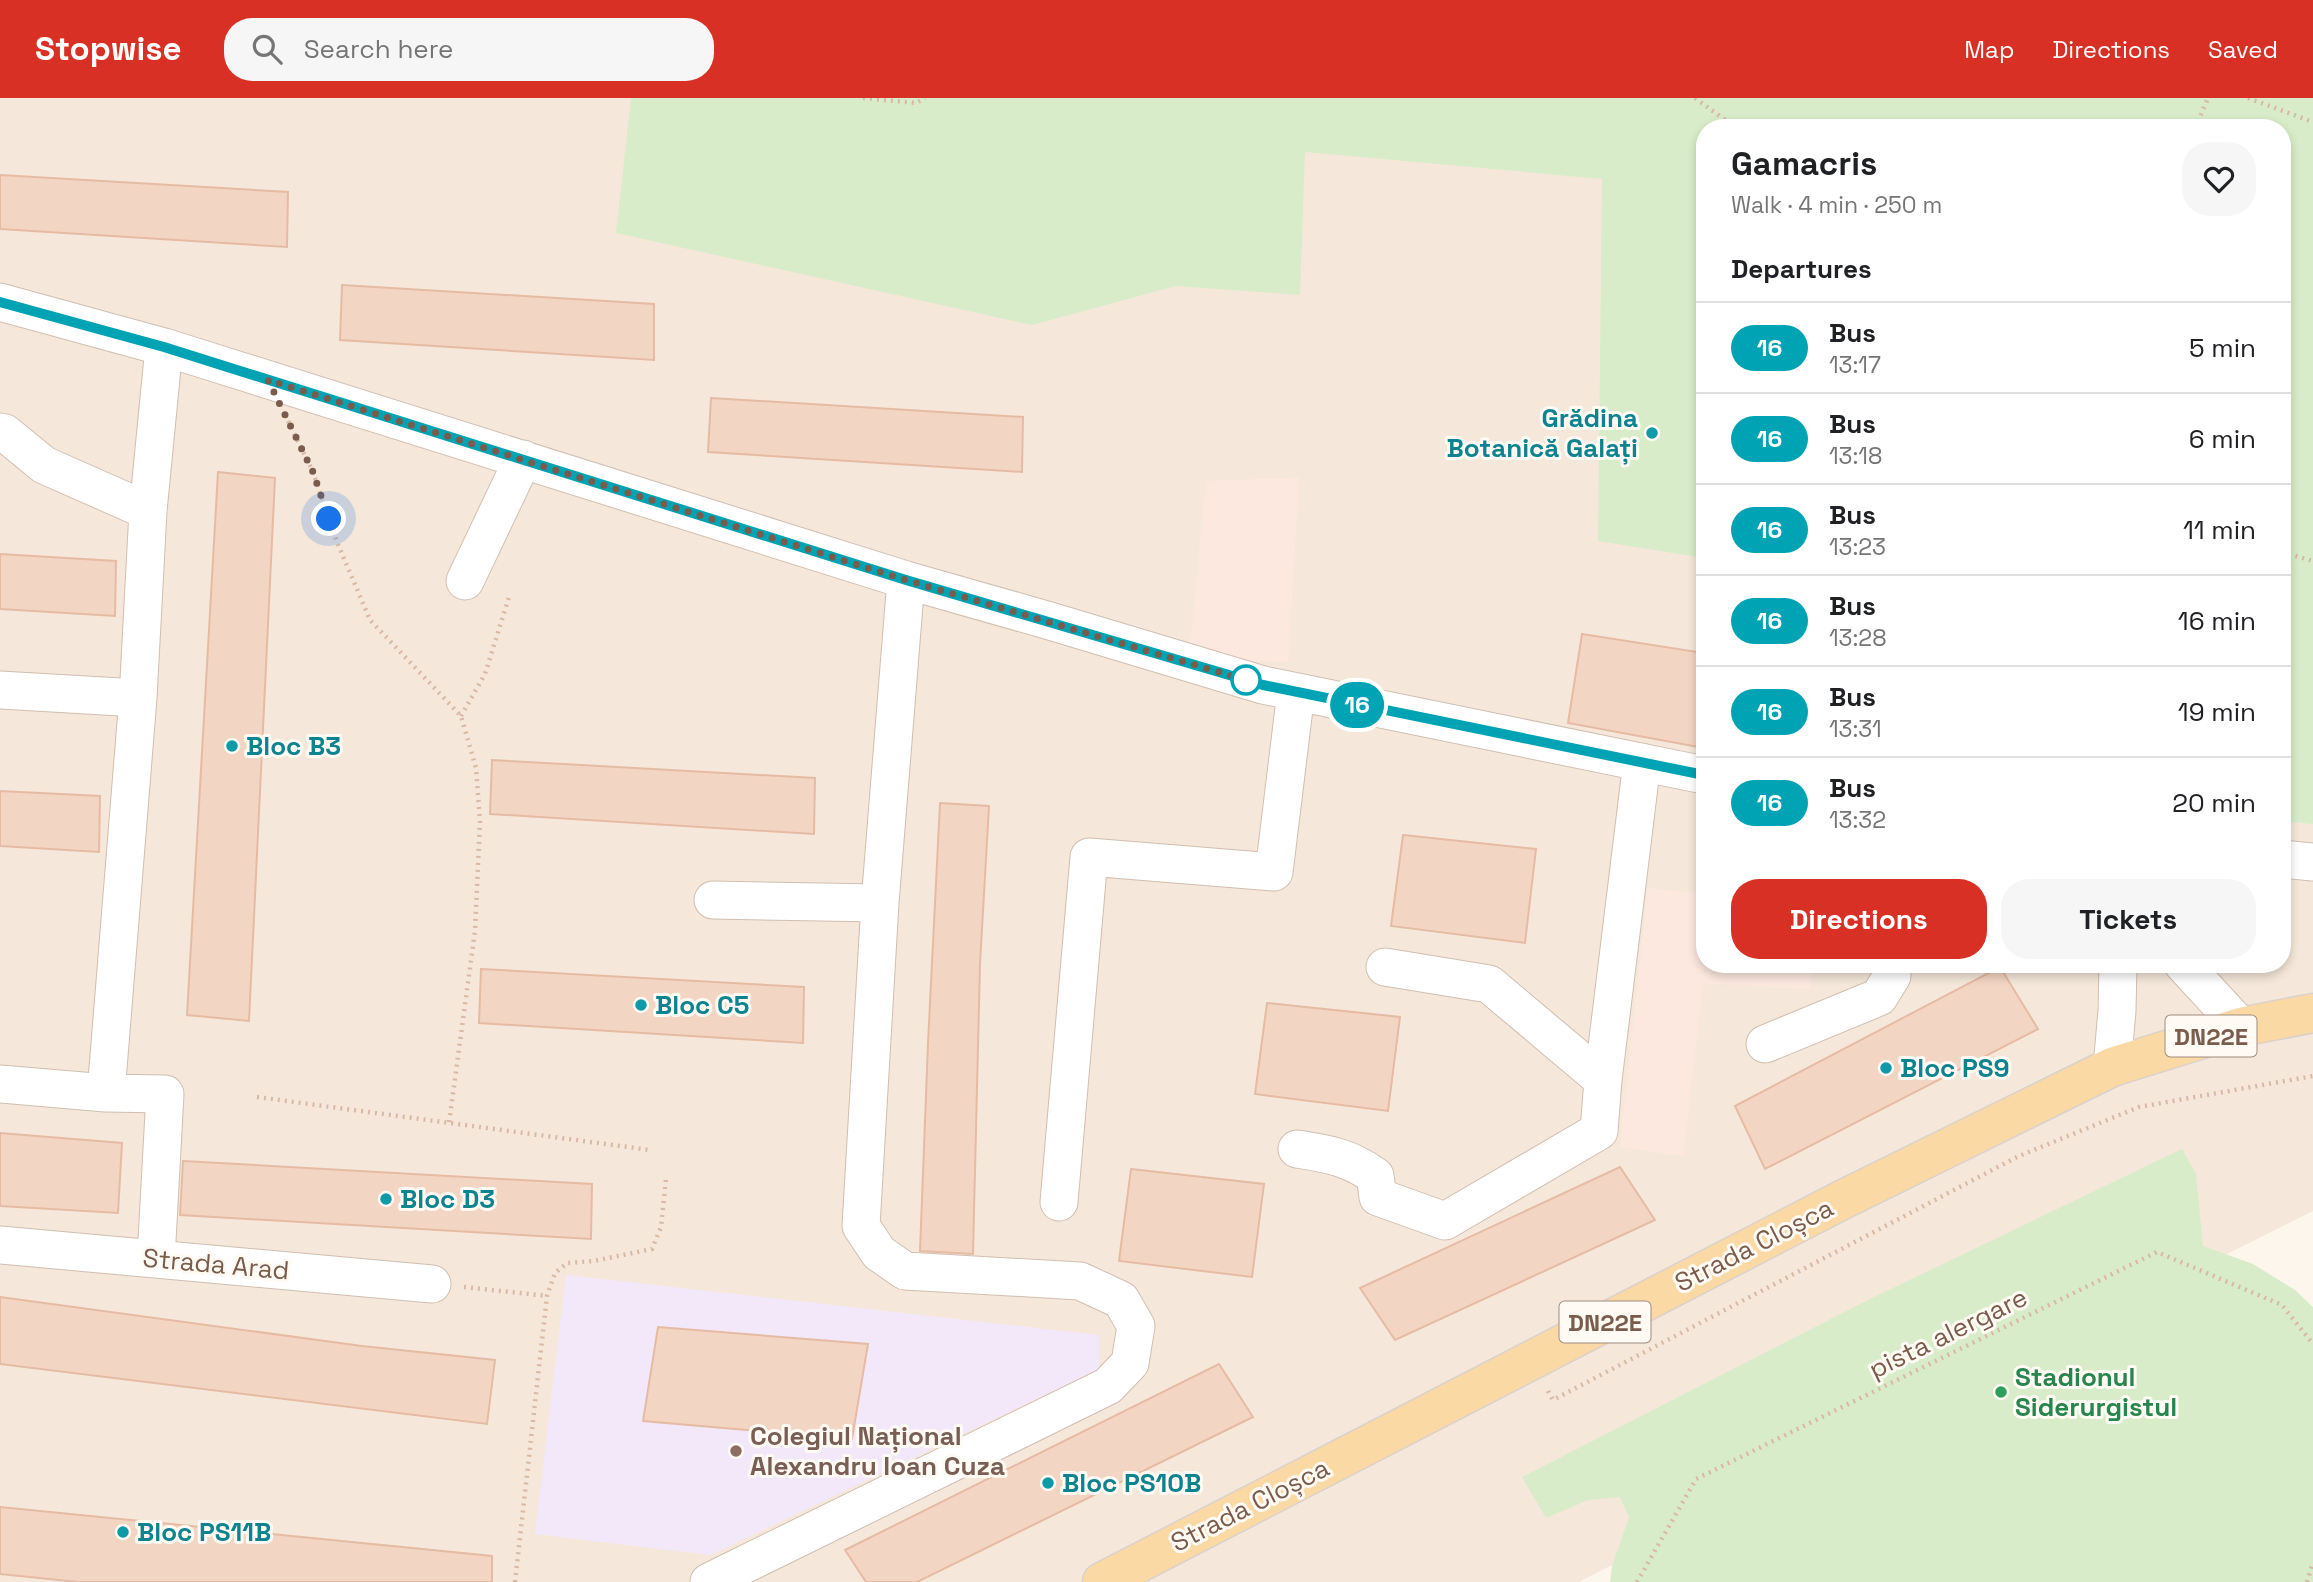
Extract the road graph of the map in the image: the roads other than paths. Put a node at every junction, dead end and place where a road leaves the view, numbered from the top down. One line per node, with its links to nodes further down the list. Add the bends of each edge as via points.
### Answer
1 (0, 302): 2 (street)
2 (164, 347): 4 (street); 5 (street)
3 (0, 432): 5 (street, via 44,465)
4 (523, 459): 6 (street); 7 (street)
5 (148, 511): 10 (street)
6 (906, 580): 9 (street); 16 (street)
7 (465, 581)
8 (0, 690): 10 (street)
9 (1296, 692): 11 (street); 29 (street, via 1274,872 1089,857)
10 (138, 698): 27 (street)
11 (1642, 762): 12 (street); 25 (street)
12 (1696, 773)
13 (2291, 860): 14 (street)
14 (2313, 862)
15 (713, 900): 16 (street)
16 (880, 902): 33 (street, via 861,1226 878,1253 905,1271 1080,1281 1121,1300 1136,1326 1130,1363 1108,1386)
17 (1385, 967): 25 (street, via 1489,984)
18 (1892, 973): 23 (street, via 1879,997)
19 (2118, 973): 24 (street)
20 (2190, 973): 22 (street)
21 (2313, 1013): 22 (main road, Strada Cloșca / DN22E)
22 (2241, 1027): 24 (main road, Strada Cloșca / DN22E)
23 (1765, 1044)
24 (2112, 1067): 34 (main road, Strada Cloșca / DN22E, via 1842,1200)
25 (1603, 1080): 28 (street, via 1599,1131 1445,1221 1378,1197 1375,1176 1357,1163)
26 (0, 1084): 27 (street)
27 (106, 1093): 31 (street, via 165,1094)
28 (1297, 1149)
29 (1059, 1202)
30 (0, 1245): 31 (street, Strada Arad)
31 (156, 1259): 32 (street, Strada Arad)
32 (432, 1284)
33 (709, 1582)
34 (1102, 1582)

